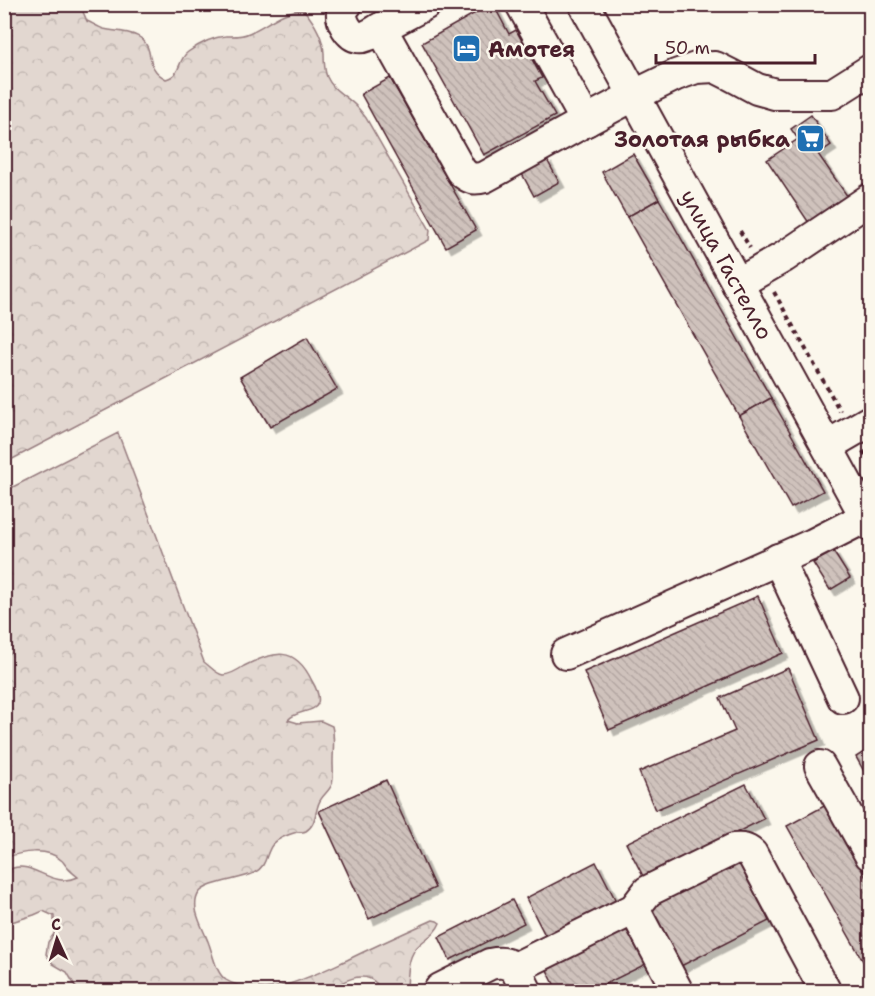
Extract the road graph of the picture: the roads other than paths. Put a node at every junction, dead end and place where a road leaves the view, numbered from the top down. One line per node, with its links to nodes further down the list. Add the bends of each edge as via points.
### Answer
1 (347, 4): 5 (street, via 341,14 351,34 364,37)
2 (426, 4): 5 (street)
3 (521, 4): 8 (street)
4 (584, 4): 7 (street, улица Гастелло)
5 (381, 28): 8 (street, via 467,178 485,177)
6 (870, 70): 7 (street, via 832,94 775,94 715,67 696,68)
7 (633, 96): 8 (street); 10 (street, улица Гастелло)
8 (586, 122)
9 (870, 200): 10 (street)
10 (749, 277): 11 (street, улица Гастелло)
11 (850, 433): 12 (street, улица Гастелло)
12 (868, 521): 13 (street)
13 (778, 559): 14 (street); 15 (street)
14 (566, 654)
15 (843, 698)
16 (820, 766): 17 (street)
17 (870, 855)
18 (634, 909): 19 (street); 20 (street); 22 (street, via 648,891 734,849 747,850)
19 (521, 980): 21 (street, via 508,963 490,963)
20 (681, 990)
21 (438, 992)
22 (826, 992)

